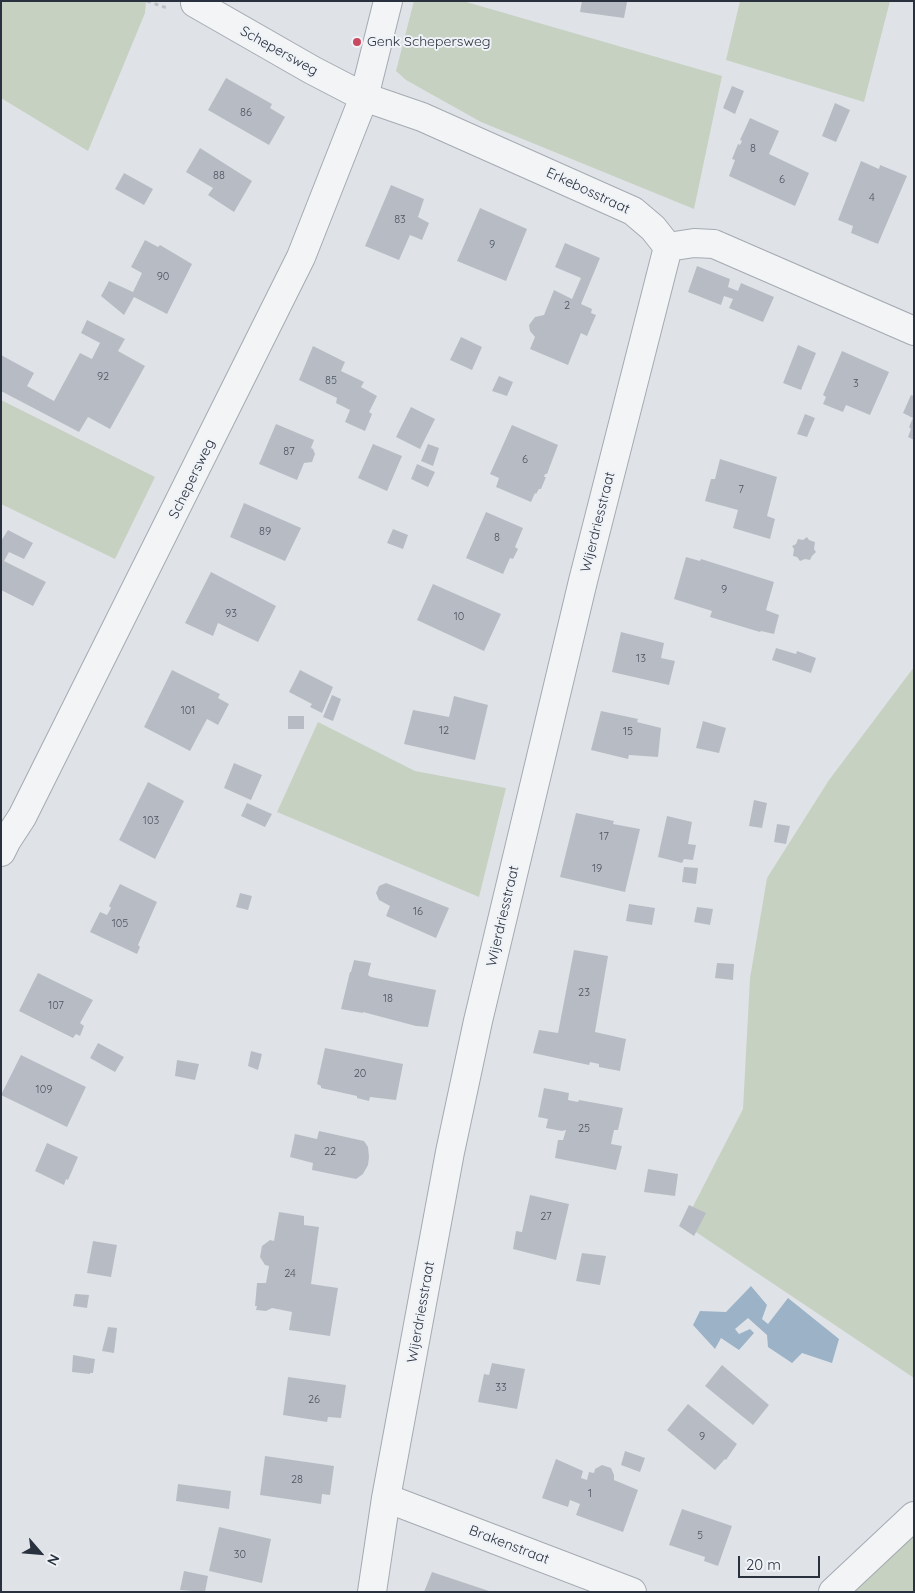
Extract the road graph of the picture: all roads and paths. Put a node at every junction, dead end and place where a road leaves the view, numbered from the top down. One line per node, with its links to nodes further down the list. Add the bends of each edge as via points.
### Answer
1 (388, 1): 3 (street, Schepersweg)
2 (195, 3): 3 (street, Schepersweg)
3 (364, 97): 4 (street, Erkebosstraat, via 422,117 633,211); 6 (street, Schepersweg, via 301,257 27,808)
4 (668, 247): 5 (street, via 714,244); 7 (street, Wijerdriesstraat, via 583,581 476,1030)
5 (914, 331)
6 (1, 852)
7 (386, 1498): 9 (street, Wijerdriesstraat); 10 (street, Brakenstraat)
8 (914, 1516): 11 (street)
9 (372, 1592)
10 (632, 1592)
11 (833, 1592)

